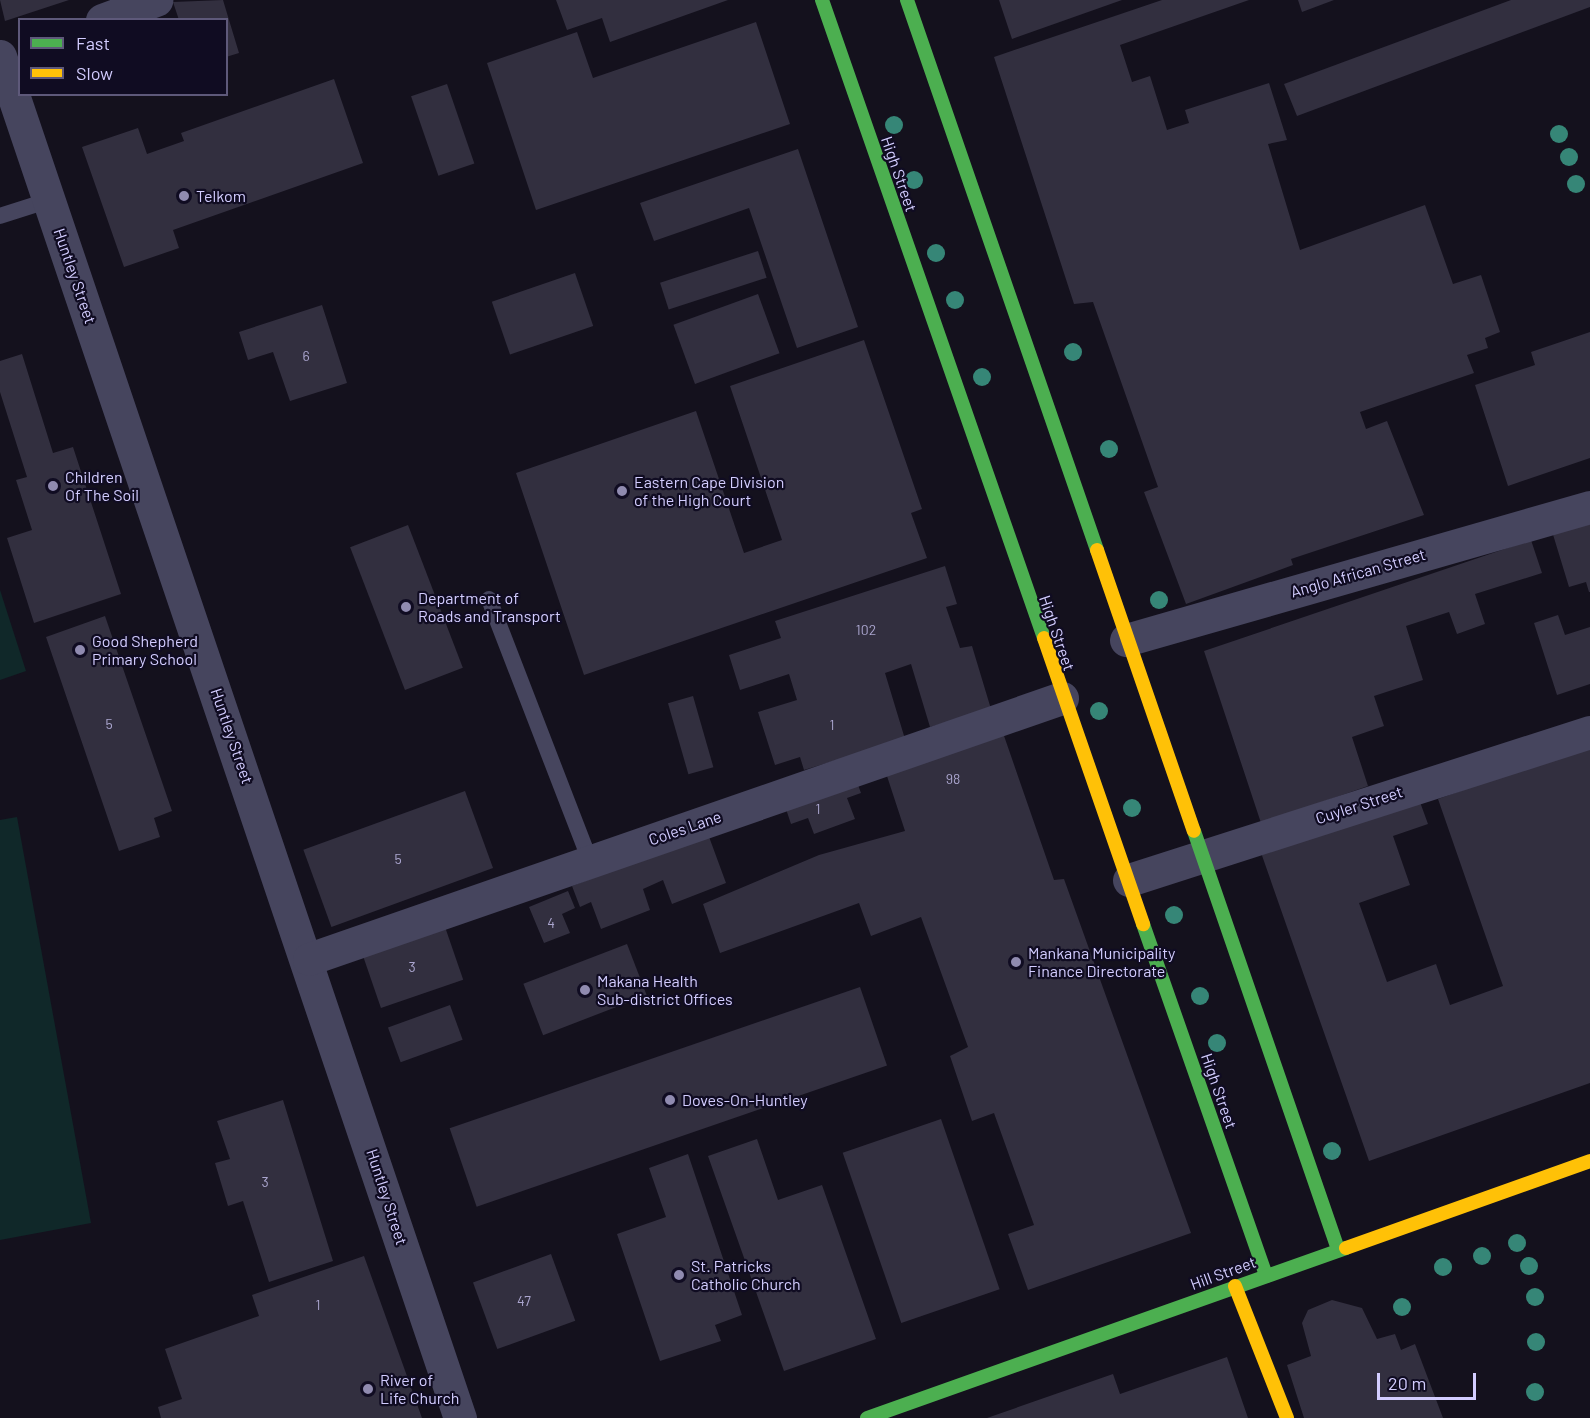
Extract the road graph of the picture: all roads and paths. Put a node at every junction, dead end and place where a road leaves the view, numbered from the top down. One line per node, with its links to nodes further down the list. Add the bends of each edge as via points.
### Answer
1 (156, 0): 4 (street)
2 (822, 0): 12 (street, High Street)
3 (907, 0): 11 (street)
4 (107, 18)
5 (18, 51): 6 (street)
6 (0, 56): 7 (street, Huntley Street)
7 (50, 201): 8 (lane); 17 (street, Huntley Street)
8 (0, 216)
9 (1590, 507): 11 (street, Anglo African Street)
10 (489, 598): 15 (lane)
11 (1126, 640): 14 (street)
12 (1062, 698): 15 (street, Coles Lane); 16 (street, High Street)
13 (1590, 732): 14 (street, Cuyler Street)
14 (1200, 855): 16 (street, Cuyler Street); 19 (street)
15 (590, 861): 17 (street, Coles Lane)
16 (1129, 880): 20 (street, High Street)
17 (309, 959): 22 (street, Huntley Street)
18 (1590, 1161): 19 (street, Hill Street)
19 (1338, 1250): 20 (street, Hill Street)
20 (1266, 1276): 21 (street, Hill Street)
21 (1235, 1286): 23 (street, Hill Street); 24 (street)
22 (460, 1418)
23 (867, 1418)
24 (1287, 1418)

